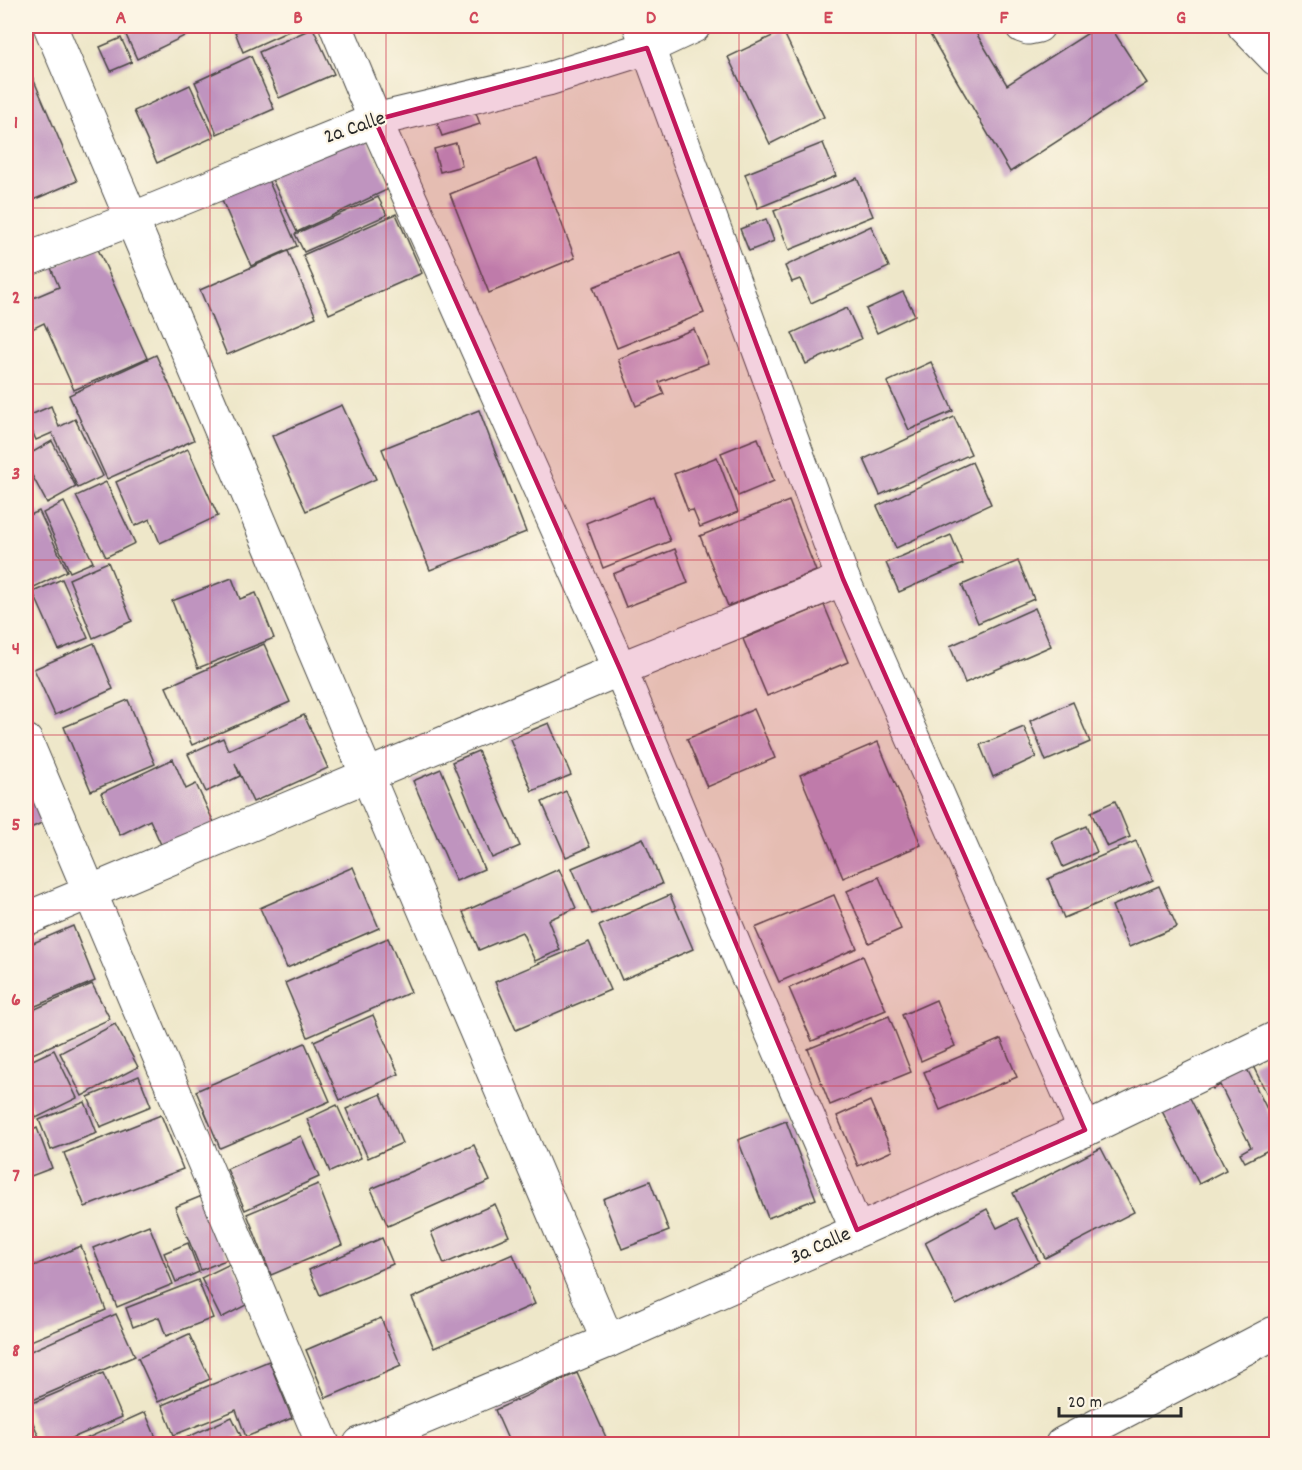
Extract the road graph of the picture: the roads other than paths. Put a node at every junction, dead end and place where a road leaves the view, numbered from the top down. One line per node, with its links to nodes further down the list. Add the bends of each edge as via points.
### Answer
1 (50, 26): 10 (main road)
2 (336, 26): 9 (main road)
3 (694, 26): 7 (main road, 2a Calle)
4 (1022, 26): 5 (main road)
5 (1038, 26)
6 (1245, 26): 8 (main road)
7 (644, 37): 9 (main road, 2a Calle, via 548,79); 12 (main road)
8 (1276, 59)
9 (375, 120): 10 (main road, 2a Calle); 13 (main road)
10 (132, 219): 11 (main road, 2a Calle); 15 (main road)
11 (26, 260)
12 (843, 579): 13 (main road); 19 (main road)
13 (620, 669): 15 (main road); 20 (main road)
14 (26, 741): 16 (main road)
15 (367, 775): 16 (main road); 22 (main road)
16 (90, 892): 17 (main road); 24 (main road)
17 (26, 919)
18 (1276, 1038): 19 (main road, 3a Calle)
19 (1085, 1130): 20 (main road, 3a Calle)
20 (857, 1230): 22 (main road, 3a Calle)
21 (1276, 1332): 23 (main road)
22 (608, 1341): 25 (main road, 3a Calle)
23 (1113, 1433): 26 (main road)
24 (323, 1444)
25 (360, 1444)
26 (1062, 1444)

